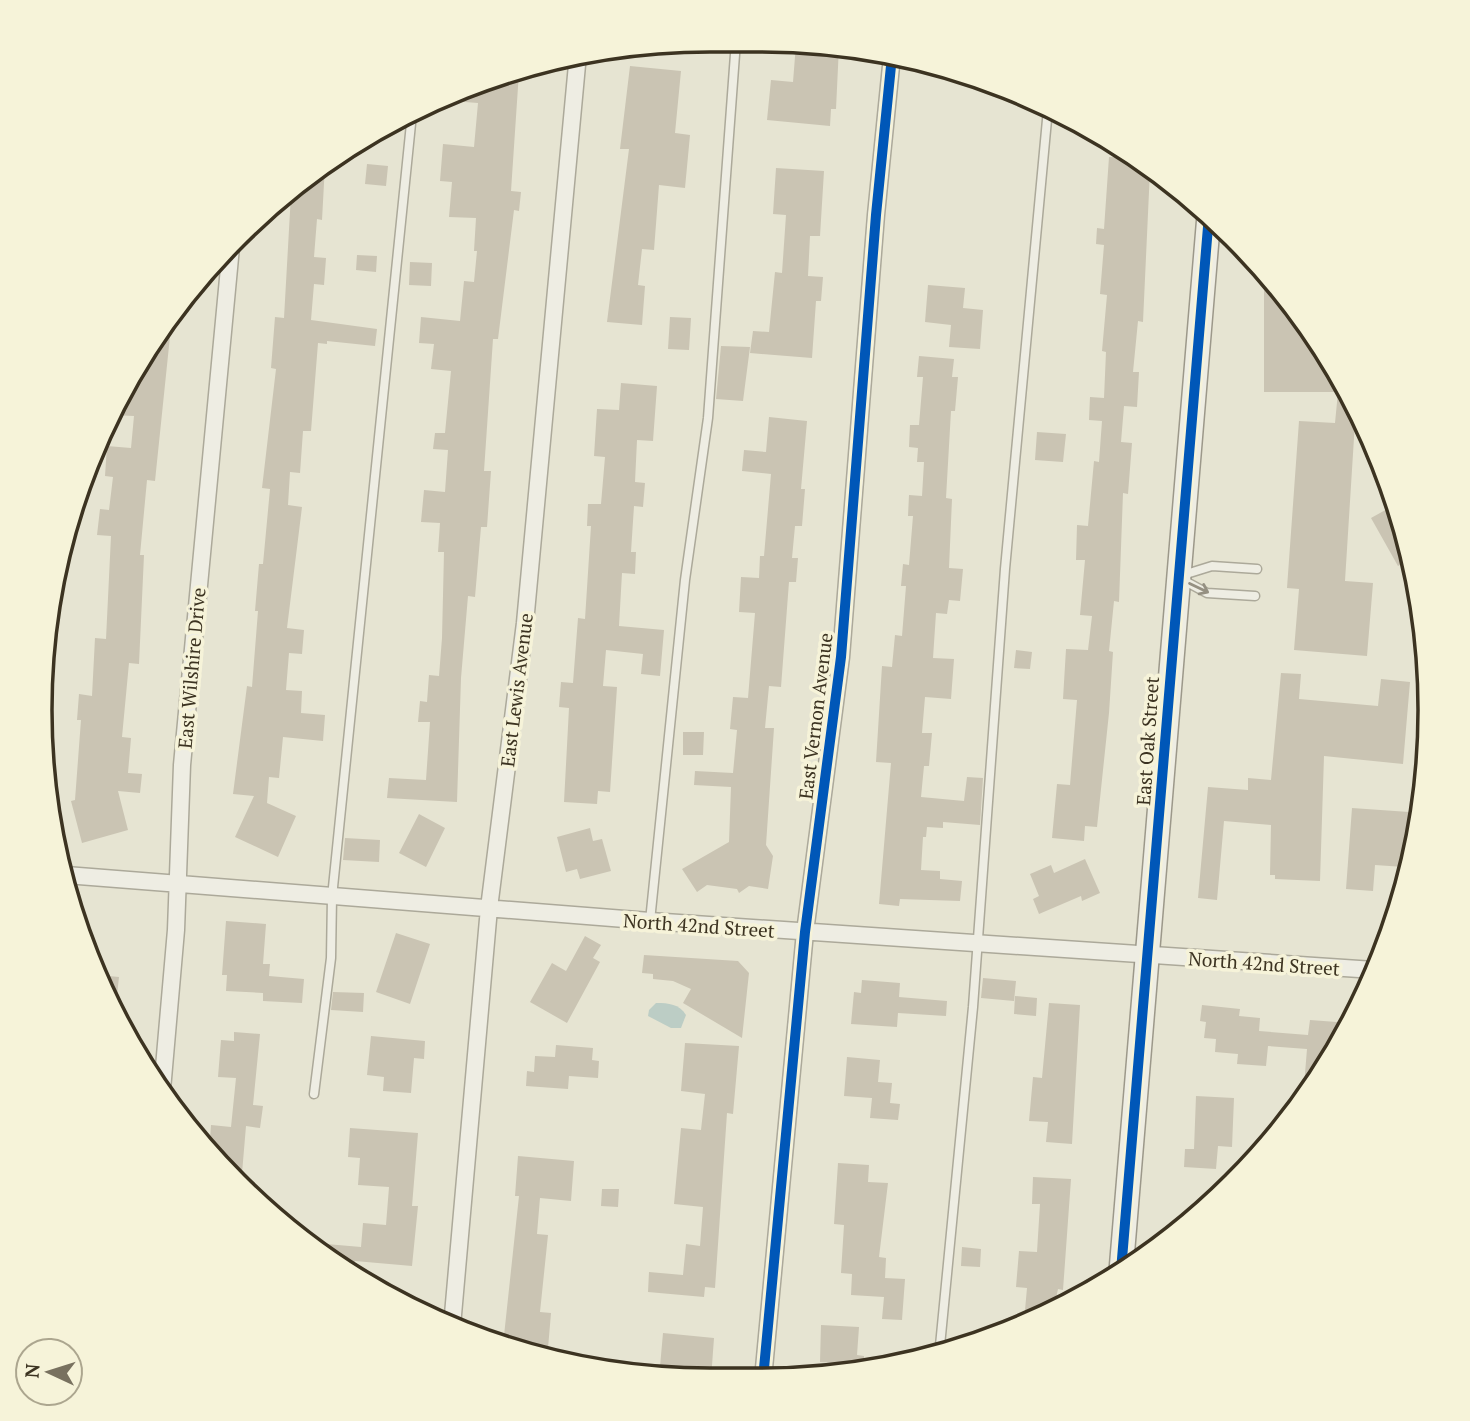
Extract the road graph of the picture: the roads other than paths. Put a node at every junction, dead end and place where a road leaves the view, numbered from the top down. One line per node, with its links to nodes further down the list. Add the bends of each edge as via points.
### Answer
1 (735, 52): 15 (lane, via 708,418 685,580)
2 (577, 66): 14 (street, East Lewis Avenue, via 525,623)
3 (891, 66): 16 (street, East Vernon Avenue, via 841,657)
4 (1047, 118): 17 (lane, via 1005,569)
5 (411, 124): 13 (lane)
6 (1208, 229): 9 (street, East Oak Street)
7 (230, 262): 12 (street, East Wilshire Drive, via 196,605)
8 (1257, 569): 9 (lane, via 1212,566)
9 (1177, 577): 10 (lane, one-way to 10, via 1207,593); 18 (street, East Oak Street)
10 (1255, 597)
11 (74, 876): 12 (street, North 42nd Street)
12 (178, 883): 13 (street, North 42nd Street); 20 (street, East Wilshire Drive)
13 (332, 897): 14 (street, North 42nd Street); 21 (lane, via 331,958)
14 (489, 908): 15 (street, North 42nd Street); 23 (street, East Lewis Avenue)
15 (650, 921): 16 (street, North 42nd Street)
16 (805, 932): 17 (street, North 42nd Street); 25 (street, East Vernon Avenue)
17 (977, 942): 18 (street, North 42nd Street); 24 (lane)
18 (1147, 955): 19 (street, North 42nd Street); 22 (street, East Oak Street)
19 (1364, 969)
20 (163, 1076)
21 (314, 1094)
22 (1122, 1260)
23 (453, 1315)
24 (940, 1343)
25 (764, 1368)

